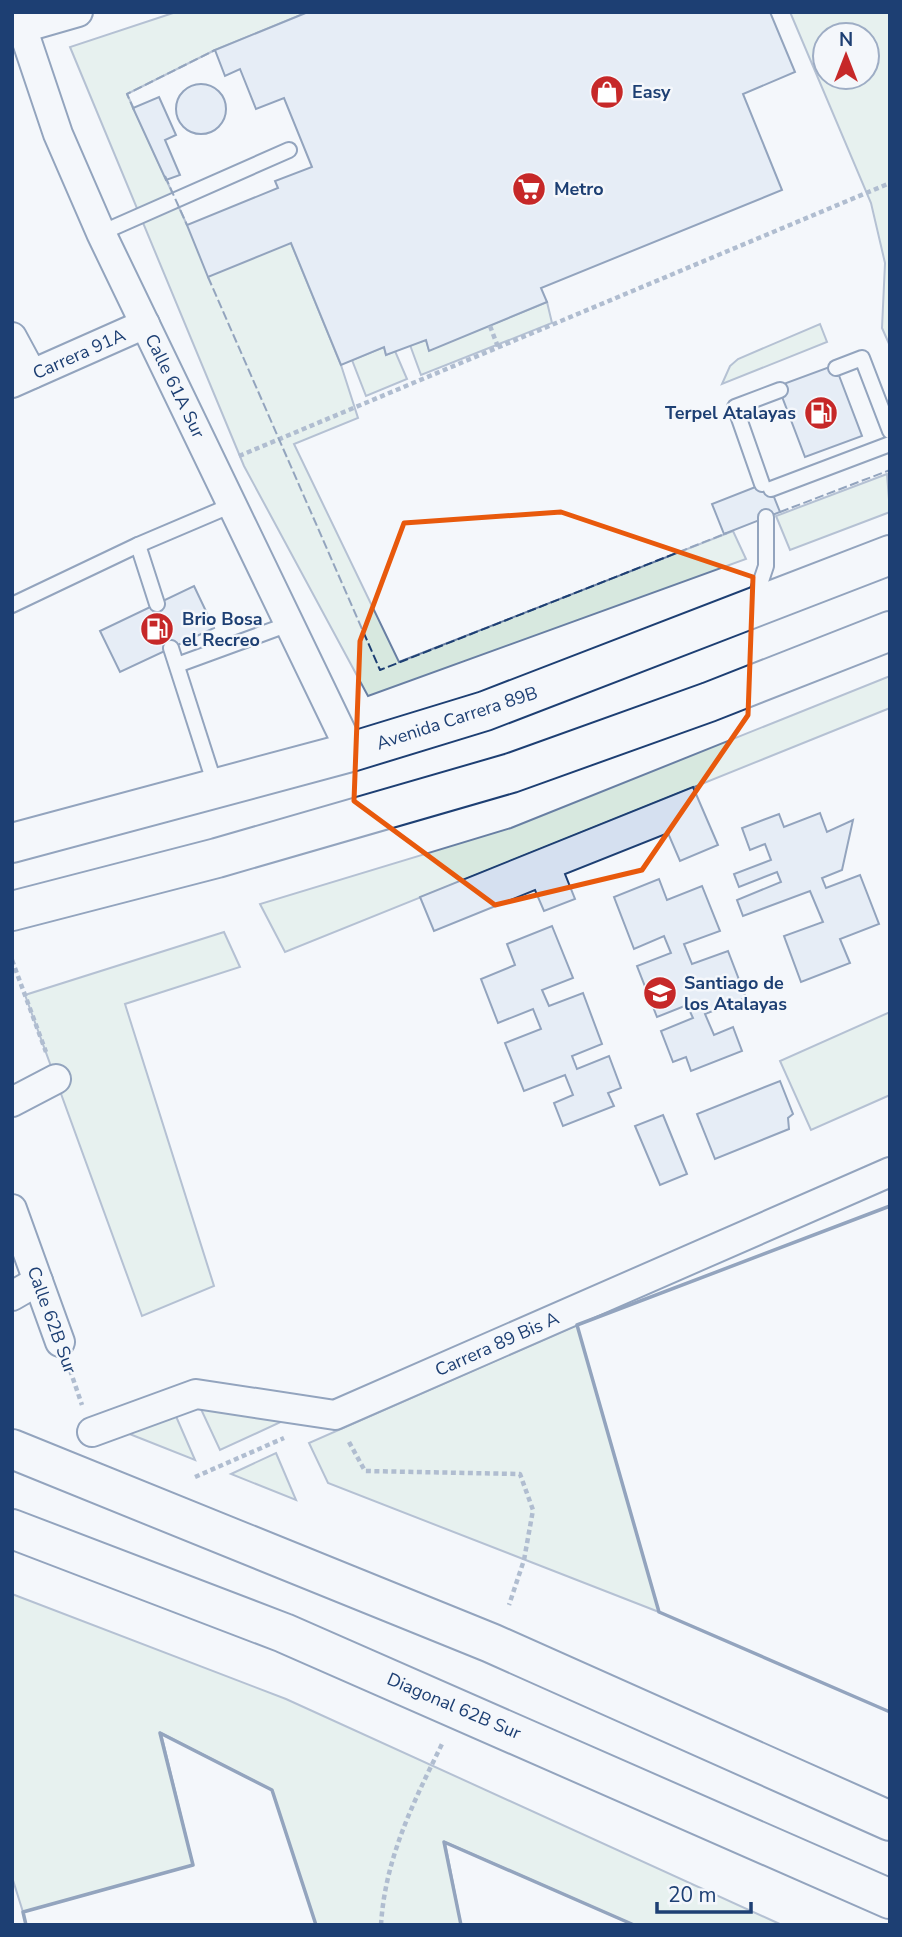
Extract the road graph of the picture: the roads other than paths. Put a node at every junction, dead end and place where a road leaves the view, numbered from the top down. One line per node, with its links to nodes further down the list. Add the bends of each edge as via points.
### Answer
1 (78, 12): 2 (street)
2 (18, 24): 4 (street, Calle 61A Sur)
3 (289, 150): 4 (lane)
4 (101, 233): 5 (street, Calle 61A Sur)
5 (145, 324): 8 (street, Carrera 91A); 12 (street, Calle 61A Sur)
6 (12, 337): 8 (street)
7 (836, 368): 10 (lane, via 862,358)
8 (22, 379)
9 (780, 390): 11 (lane, via 736,407 766,487)
10 (890, 431)
11 (890, 444)
12 (232, 505): 14 (lane); 19 (street, Calle 61A Sur)
13 (766, 517): 18 (lane, via 765,566)
14 (138, 545): 16 (lane); 17 (lane)
15 (890, 555): 18 (main road, Avenida Carrera 89B)
16 (157, 604)
17 (12, 605)
18 (751, 611): 23 (main road, Avenida Carrera 89B, via 485,711)
19 (289, 624): 22 (lane); 23 (street, Calle 61A Sur)
20 (890, 631): 26 (main road, via 511,773 217,858)
21 (171, 648): 22 (lane)
22 (177, 665): 24 (lane)
23 (351, 752): 24 (main road, Avenida Carrera 89B)
24 (216, 790): 25 (main road, Avenida Carrera 89B)
25 (12, 843)
26 (12, 911)
27 (56, 1079): 28 (street)
28 (12, 1102)
29 (890, 1172): 34 (street, Carrera 89 Bis A, via 335,1415 196,1394)
30 (12, 1209): 31 (street, Calle 62B Sur)
31 (38, 1281): 32 (street); 33 (street, Calle 62B Sur)
32 (12, 1296)
33 (60, 1342)
34 (92, 1432)
35 (12, 1449): 37 (main road, via 491,1643)
36 (12, 1529): 38 (main road, Diagonal 62B Sur, via 284,1633)
37 (890, 1821)
38 (890, 1899)

